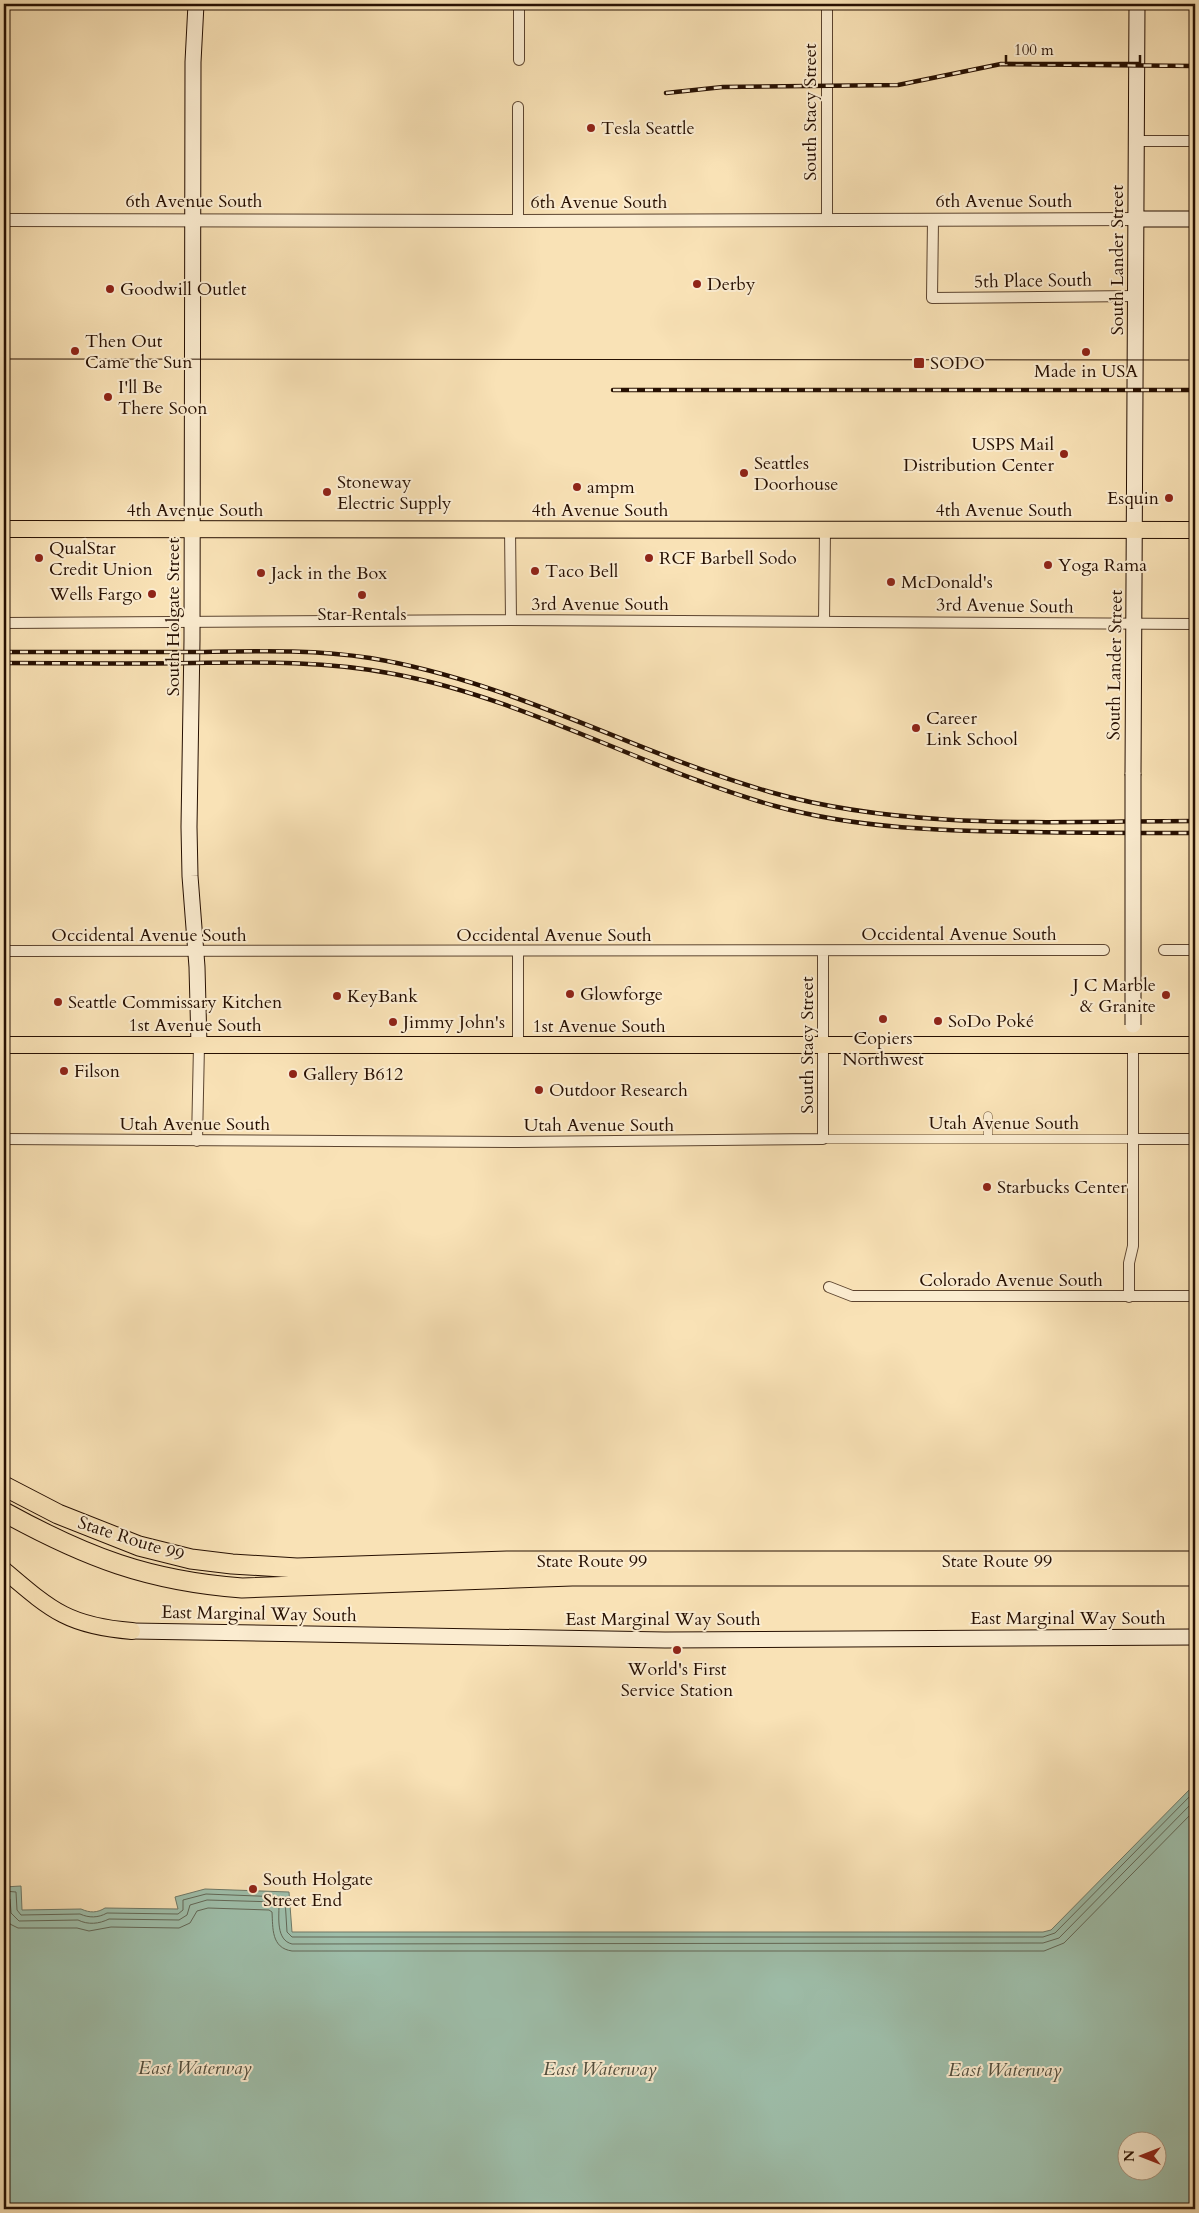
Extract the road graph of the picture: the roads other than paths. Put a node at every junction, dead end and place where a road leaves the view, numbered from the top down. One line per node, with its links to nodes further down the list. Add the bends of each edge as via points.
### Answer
1 (196, 4): 12 (main road, South Holgate Street)
2 (519, 4): 5 (street)
3 (827, 4): 13 (street, South Stacy Street)
4 (1136, 4): 7 (main road, South Lander Street)
5 (519, 60)
6 (518, 107): 15 (street)
7 (1136, 141): 8 (street); 9 (main road, South Lander Street)
8 (1195, 141)
9 (1136, 219): 10 (main road, 6th Avenue South); 14 (street, 6th Avenue South); 16 (main road, South Lander Street)
10 (1195, 219)
11 (4, 220): 12 (street, 6th Avenue South)
12 (193, 220): 15 (street, 6th Avenue South); 18 (main road, South Holgate Street)
13 (827, 220): 14 (street, 6th Avenue South); 15 (street, 6th Avenue South)
14 (932, 220): 16 (street, 5th Place South, via 932,298)
15 (518, 221)
16 (1136, 296): 21 (main road, South Lander Street)
17 (4, 529): 18 (main road, 4th Avenue South)
18 (192, 530): 19 (main road, 4th Avenue South); 24 (main road, South Holgate Street)
19 (510, 530): 20 (main road, 4th Avenue South); 23 (street)
20 (825, 530): 21 (main road, 4th Avenue South); 25 (street)
21 (1135, 530): 22 (main road, 4th Avenue South); 27 (main road, South Lander Street)
22 (1195, 530)
23 (511, 620): 24 (street, 3rd Avenue South); 25 (street, 3rd Avenue South)
24 (192, 621): 26 (street, 3rd Avenue South); 33 (main road, South Holgate Street, via 190,876)
25 (824, 621): 27 (street, 3rd Avenue South)
26 (4, 623)
27 (1134, 623): 28 (street, 3rd Avenue South); 39 (main road, South Lander Street, bridge)
28 (1195, 624)
29 (1104, 950): 35 (street, Occidental Avenue South)
30 (1164, 950): 31 (street)
31 (1195, 950)
32 (4, 951): 33 (street, Occidental Avenue South)
33 (197, 951): 34 (street, Occidental Avenue South); 37 (main road, South Holgate Street)
34 (518, 951): 35 (street, Occidental Avenue South); 41 (street)
35 (823, 951): 38 (street, South Stacy Street)
36 (4, 1045): 37 (main road, 1st Avenue South)
37 (199, 1045): 41 (main road, 1st Avenue South); 48 (street, South Holgate Street)
38 (823, 1045): 39 (main road, 1st Avenue South); 41 (main road, 1st Avenue South); 44 (street, South Stacy Street)
39 (1133, 1045): 40 (main road, 1st Avenue South); 46 (street, South Lander Street)
40 (1195, 1045)
41 (518, 1046)
42 (988, 1116): 45 (street)
43 (4, 1139): 48 (street, Utah Avenue South)
44 (823, 1139): 45 (street, Utah Avenue South); 48 (street, Utah Avenue South, via 527,1142)
45 (988, 1139): 46 (street, Utah Avenue South)
46 (1132, 1139): 47 (street, Utah Avenue South); 51 (street, South Lander Street)
47 (1195, 1139)
48 (197, 1140)
49 (829, 1287): 51 (street, Colorado Avenue South, via 852,1296)
50 (1195, 1296): 51 (street, Colorado Avenue South)
51 (1129, 1297)
52 (6, 1488): 54 (highway, State Route 99, via 58,1514 139,1546 191,1559 251,1565 306,1568 507,1561)
53 (4, 1512): 56 (highway, State Route 99, via 117,1565 168,1579 242,1588 572,1576)
54 (1195, 1561)
55 (4, 1570): 57 (main road, via 47,1606 67,1617 102,1628)
56 (1195, 1576)
57 (132, 1631): 58 (main road, East Marginal Way South, via 665,1640)
58 (1195, 1637)

